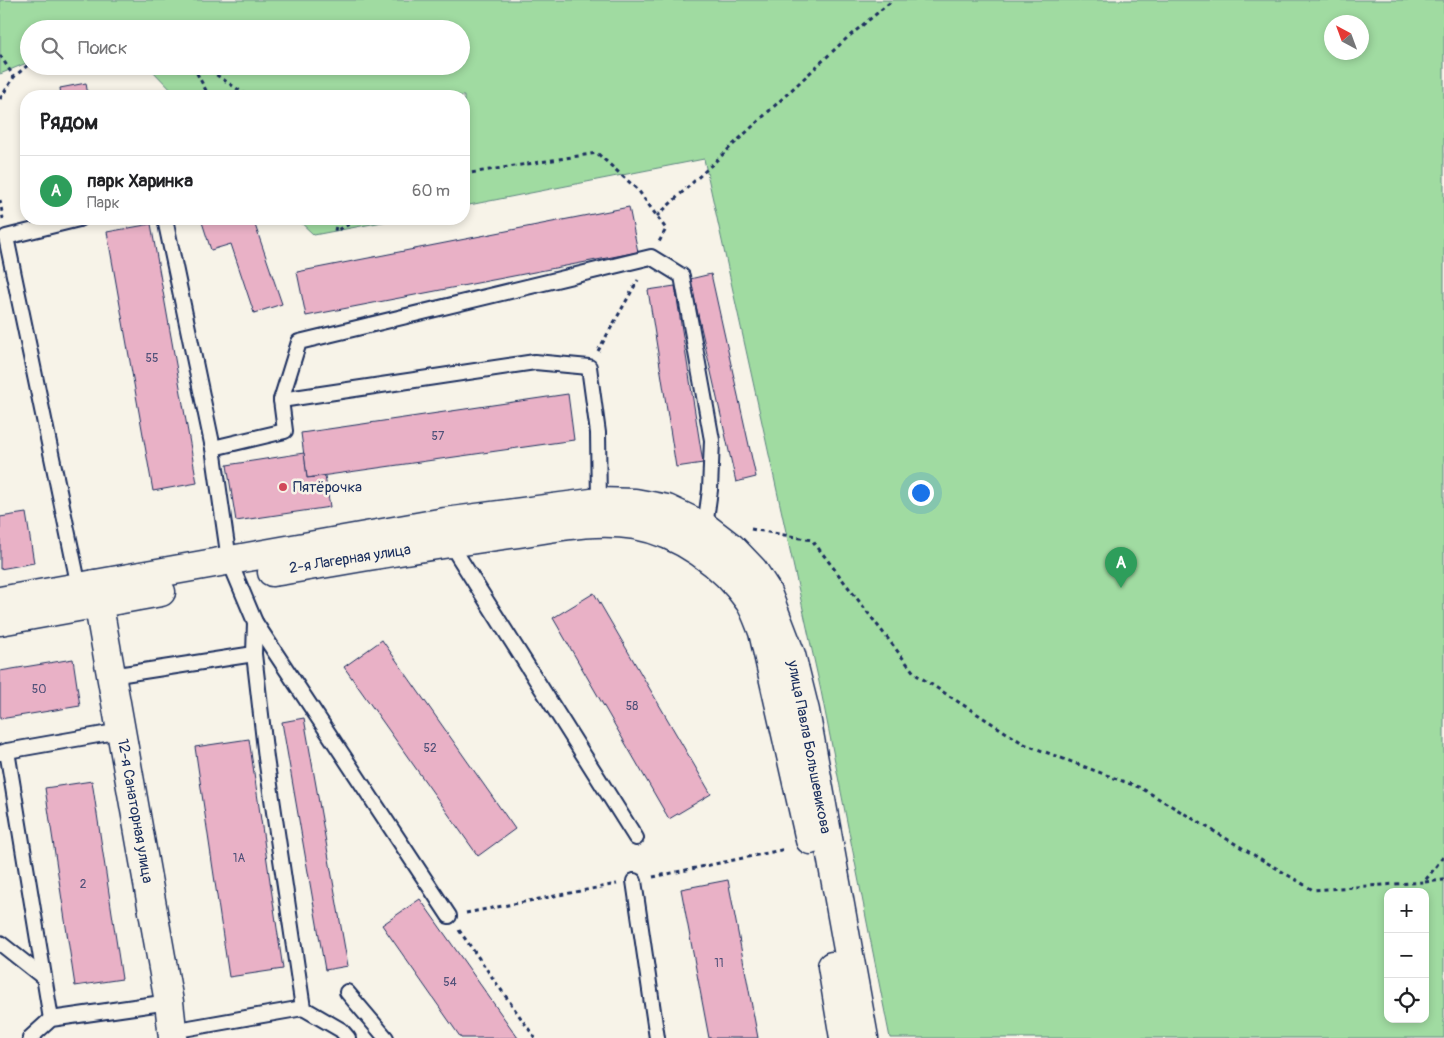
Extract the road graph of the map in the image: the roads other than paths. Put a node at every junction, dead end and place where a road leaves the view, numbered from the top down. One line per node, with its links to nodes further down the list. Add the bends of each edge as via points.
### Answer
1 (55, 225): 10 (lane, via 6,237)
2 (166, 225): 4 (lane)
3 (281, 400): 4 (lane, via 285,431); 5 (lane, via 535,362 589,367 598,433); 8 (lane, via 299,342 652,257 682,276 691,318 712,440 710,490)
4 (213, 448): 9 (lane)
5 (599, 502): 6 (main road, 2-я Лагерная улица); 7 (main road, 2-я Лагерная улица)
6 (635, 502): 8 (main road, улица Павла Большевикова, via 667,509)
7 (447, 532): 8 (main road, 2-я Лагерная улица, via 595,522 636,525 668,536); 9 (main road, 2-я Лагерная улица); 18 (lane)
8 (701, 539): 32 (main road, улица Павла Большевикова, via 750,601 763,632 811,844); 33 (main road, улица Павла Большевикова, via 731,547 753,570 766,590 791,655 805,712)
9 (233, 569): 10 (main road, 2-я Лагерная улица); 13 (lane)
10 (91, 592): 11 (main road, 2-я Лагерная улица); 12 (main road, 2-я Лагерная улица); 15 (main road, 12-я Санаторная улица)
11 (0, 601)
12 (0, 621)
13 (255, 622): 14 (lane); 20 (lane)
14 (254, 654): 15 (lane); 25 (lane)
15 (111, 676): 16 (main road, 12-я Санаторная улица)
16 (121, 731): 17 (lane); 24 (main road, 12-я Санаторная улица)
17 (4, 752): 22 (lane)
18 (636, 838)
19 (634, 881): 31 (lane)
20 (450, 916)
21 (0, 944): 22 (lane)
22 (43, 977): 26 (lane)
23 (347, 992): 30 (lane)
24 (169, 1002): 26 (lane); 27 (main road, 12-я Санаторная улица)
25 (303, 1008): 27 (lane); 29 (lane, via 342,1030)
26 (51, 1019): 28 (lane)
27 (172, 1035)
28 (30, 1038)
29 (348, 1038)
30 (386, 1038)
31 (657, 1038)
32 (844, 1038)
33 (864, 1038)

